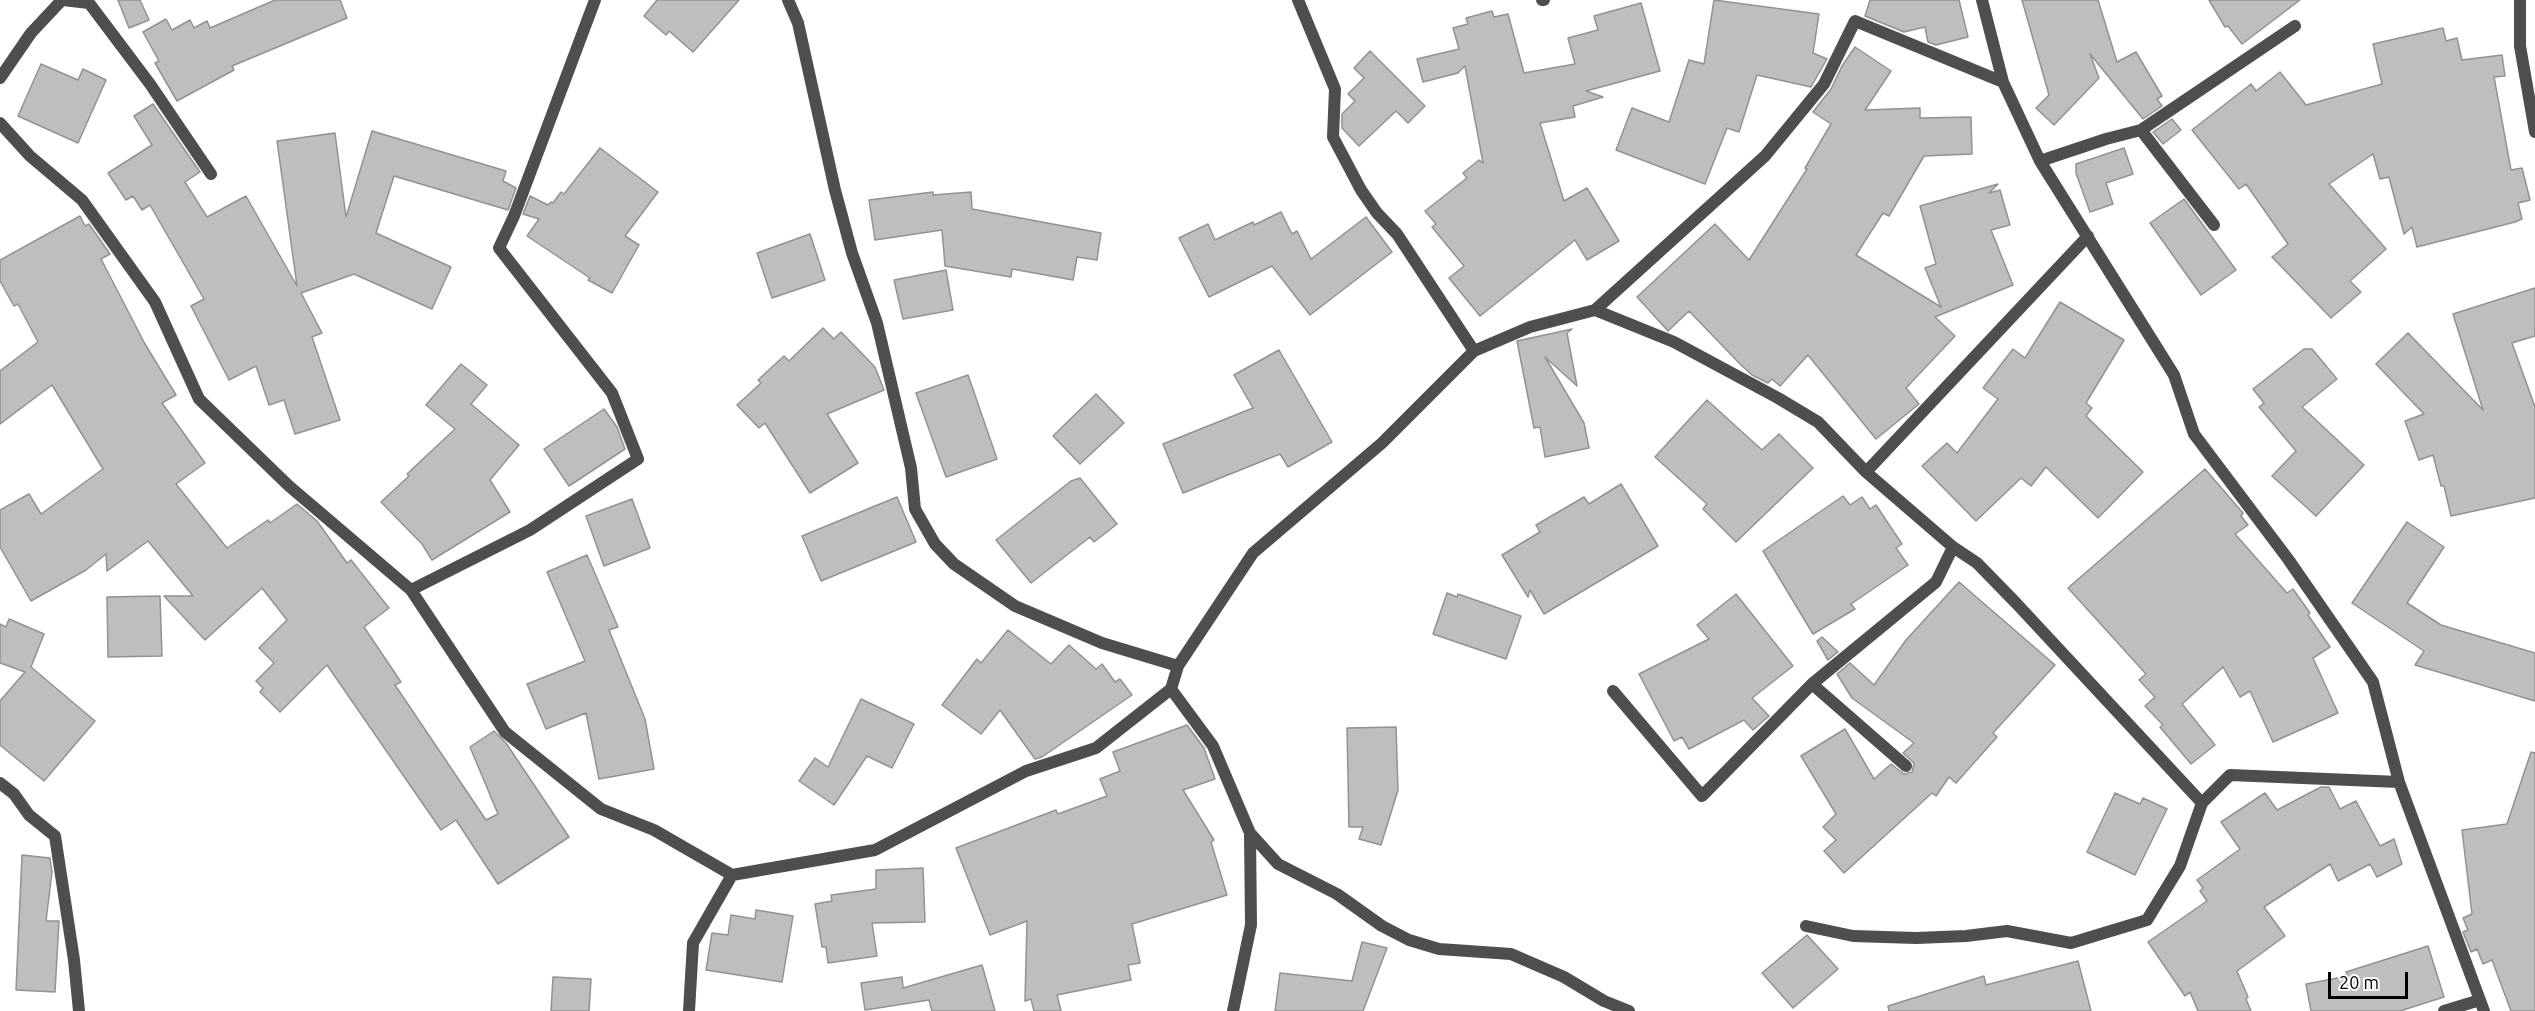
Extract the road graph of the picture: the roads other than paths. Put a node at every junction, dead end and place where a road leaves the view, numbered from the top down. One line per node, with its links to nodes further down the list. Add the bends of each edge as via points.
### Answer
1 (62, 0): 7 (street); 9 (street, via 31,33)
2 (594, 0): 22 (street, via 499,248 612,393 638,459 530,530)
3 (788, 0): 23 (street, via 798,23 852,253 877,323 911,468 915,508 935,544 954,564 1015,606 1102,643)
4 (1298, 0): 19 (street, via 1335,89 1333,137 1361,190 1397,234)
5 (1982, 0): 10 (street)
6 (2520, 0): 13 (street, via 2520,46)
7 (92, 2): 15 (street)
8 (2295, 26): 12 (street)
9 (0, 78)
10 (2003, 82): 14 (street); 18 (street, via 1855,21 1824,84 1765,156)
11 (0, 123): 22 (street, via 30,156 82,200 155,302 199,399 290,486)
12 (2141, 130): 14 (street); 16 (street)
13 (2535, 132)
14 (2040, 161): 17 (street)
15 (211, 174)
16 (2214, 225)
17 (2088, 236): 20 (street); 28 (street, via 2174,375 2194,434 2288,559 2373,682)
18 (1595, 310): 19 (street, via 1530,327); 20 (street, via 1674,342 1778,398 1818,422)
19 (1474, 351): 23 (street, via 1382,443 1253,553)
20 (1866, 472): 21 (street)
21 (1953, 548): 24 (street, via 1936,582); 30 (street, via 1977,563)
22 (411, 590): 32 (street, via 505,732 601,809 654,830)
23 (1178, 666): 25 (street)
24 (1812, 684): 26 (street, via 1702,796); 27 (street)
25 (1171, 689): 31 (street, via 1213,746); 32 (street, via 1096,748 1026,771 875,850)
26 (1613, 691)
27 (1906, 766)
28 (2399, 782): 30 (street, via 2230,775); 34 (street)
29 (0, 783): 35 (street, via 55,836)
30 (2202, 803): 33 (street, via 2180,866 2147,920 2071,943 2007,931 1916,938 1853,936)
31 (1250, 833): 37 (street, via 1251,925); 38 (street, via 1278,864 1337,894 1409,940 1439,949 1511,954)
32 (732, 875): 36 (street, via 693,943)
33 (1806, 926)
34 (2482, 1005): 39 (street)
35 (79, 1011)
36 (689, 1011)
37 (1233, 1011)
38 (1629, 1011)
39 (2444, 1011)

